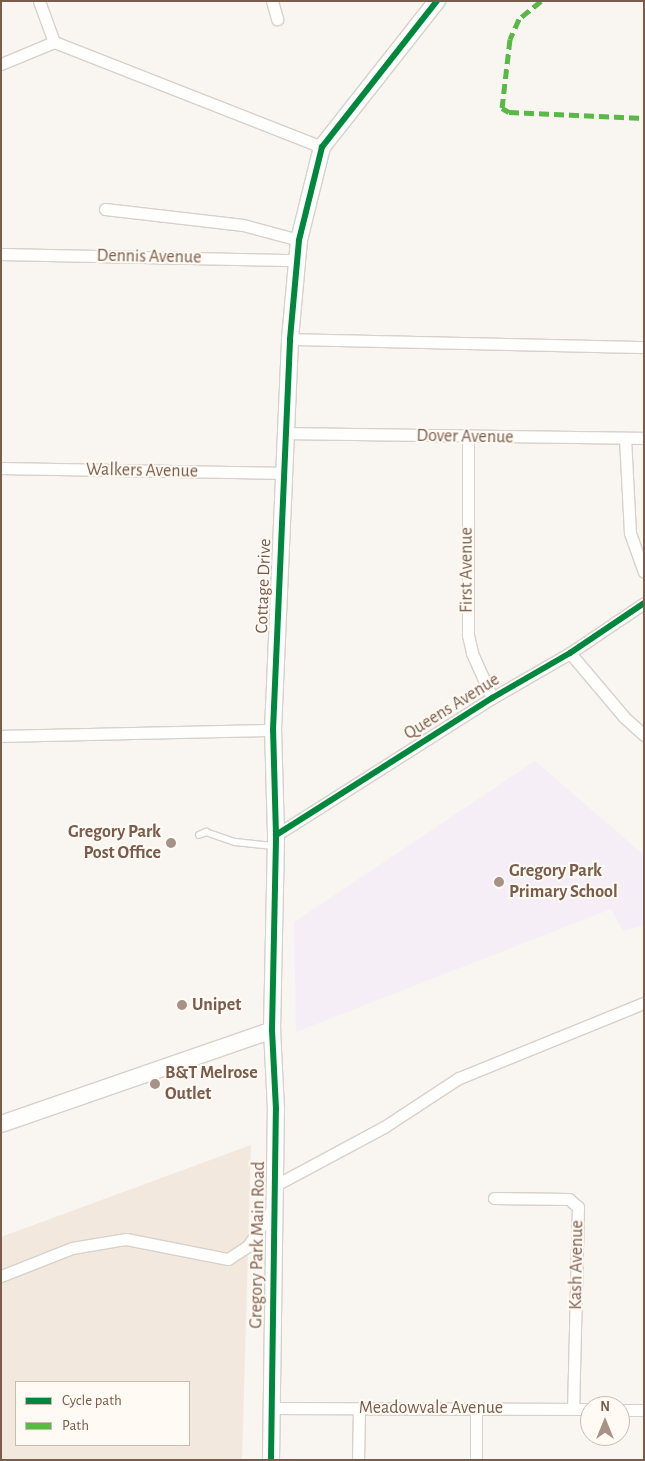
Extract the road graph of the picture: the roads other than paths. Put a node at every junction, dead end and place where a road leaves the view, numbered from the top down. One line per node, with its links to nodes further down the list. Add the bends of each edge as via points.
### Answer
1 (39, 1): 5 (street)
2 (272, 1): 4 (street)
3 (438, 1): 7 (street)
4 (277, 19)
5 (54, 42): 6 (street); 7 (street)
6 (1, 64)
7 (322, 147): 9 (street, Cottage Drive)
8 (105, 209): 9 (street, via 243,225)
9 (299, 240): 11 (street, Cottage Drive)
10 (1, 254): 11 (street, Dennis Avenue)
11 (297, 260): 12 (street, Cottage Drive)
12 (290, 339): 13 (street); 14 (street, Cottage Drive)
13 (644, 347)
14 (286, 433): 15 (street, Dover Avenue); 19 (street, Cottage Drive)
15 (468, 437): 16 (street, Dover Avenue); 23 (street, First Avenue, via 468,635 472,653)
16 (625, 438): 17 (street, Dover Avenue); 20 (street, via 630,533)
17 (644, 438)
18 (1, 468): 19 (street, Walkers Avenue)
19 (283, 473): 24 (street, Cottage Drive)
20 (644, 572)
21 (644, 603): 22 (street, Queens Avenue)
22 (570, 653): 23 (street, Queens Avenue); 25 (street, via 624,718)
23 (492, 698): 28 (street, Queens Avenue)
24 (273, 730): 26 (street); 28 (street, Cottage Drive)
25 (644, 735)
26 (1, 736)
27 (199, 835): 28 (lane, via 206,832 235,842)
28 (276, 840): 30 (street, Cottage Drive)
29 (644, 1003): 32 (street, via 442,1086 384,1127)
30 (272, 1030): 31 (street); 32 (street, Gregory Park Main Road, via 276,1109)
31 (1, 1124)
32 (274, 1186): 34 (street, Gregory Park Main Road)
33 (494, 1198): 39 (street, Kash Avenue, via 569,1200 578,1207)
34 (274, 1208): 35 (street, via 248,1246 228,1259 126,1239 72,1248); 36 (street, Gregory Park Main Road)
35 (1, 1276)
36 (271, 1408): 37 (street, Meadowvale Avenue); 43 (street, Gregory Park Main Road)
37 (359, 1408): 38 (street, Meadowvale Avenue); 44 (street)
38 (476, 1408): 39 (street, Meadowvale Avenue); 45 (street)
39 (574, 1409): 40 (street, Meadowvale Avenue)
40 (580, 1409)
41 (630, 1410): 42 (street)
42 (644, 1410)
43 (271, 1460)
44 (358, 1460)
45 (476, 1460)

